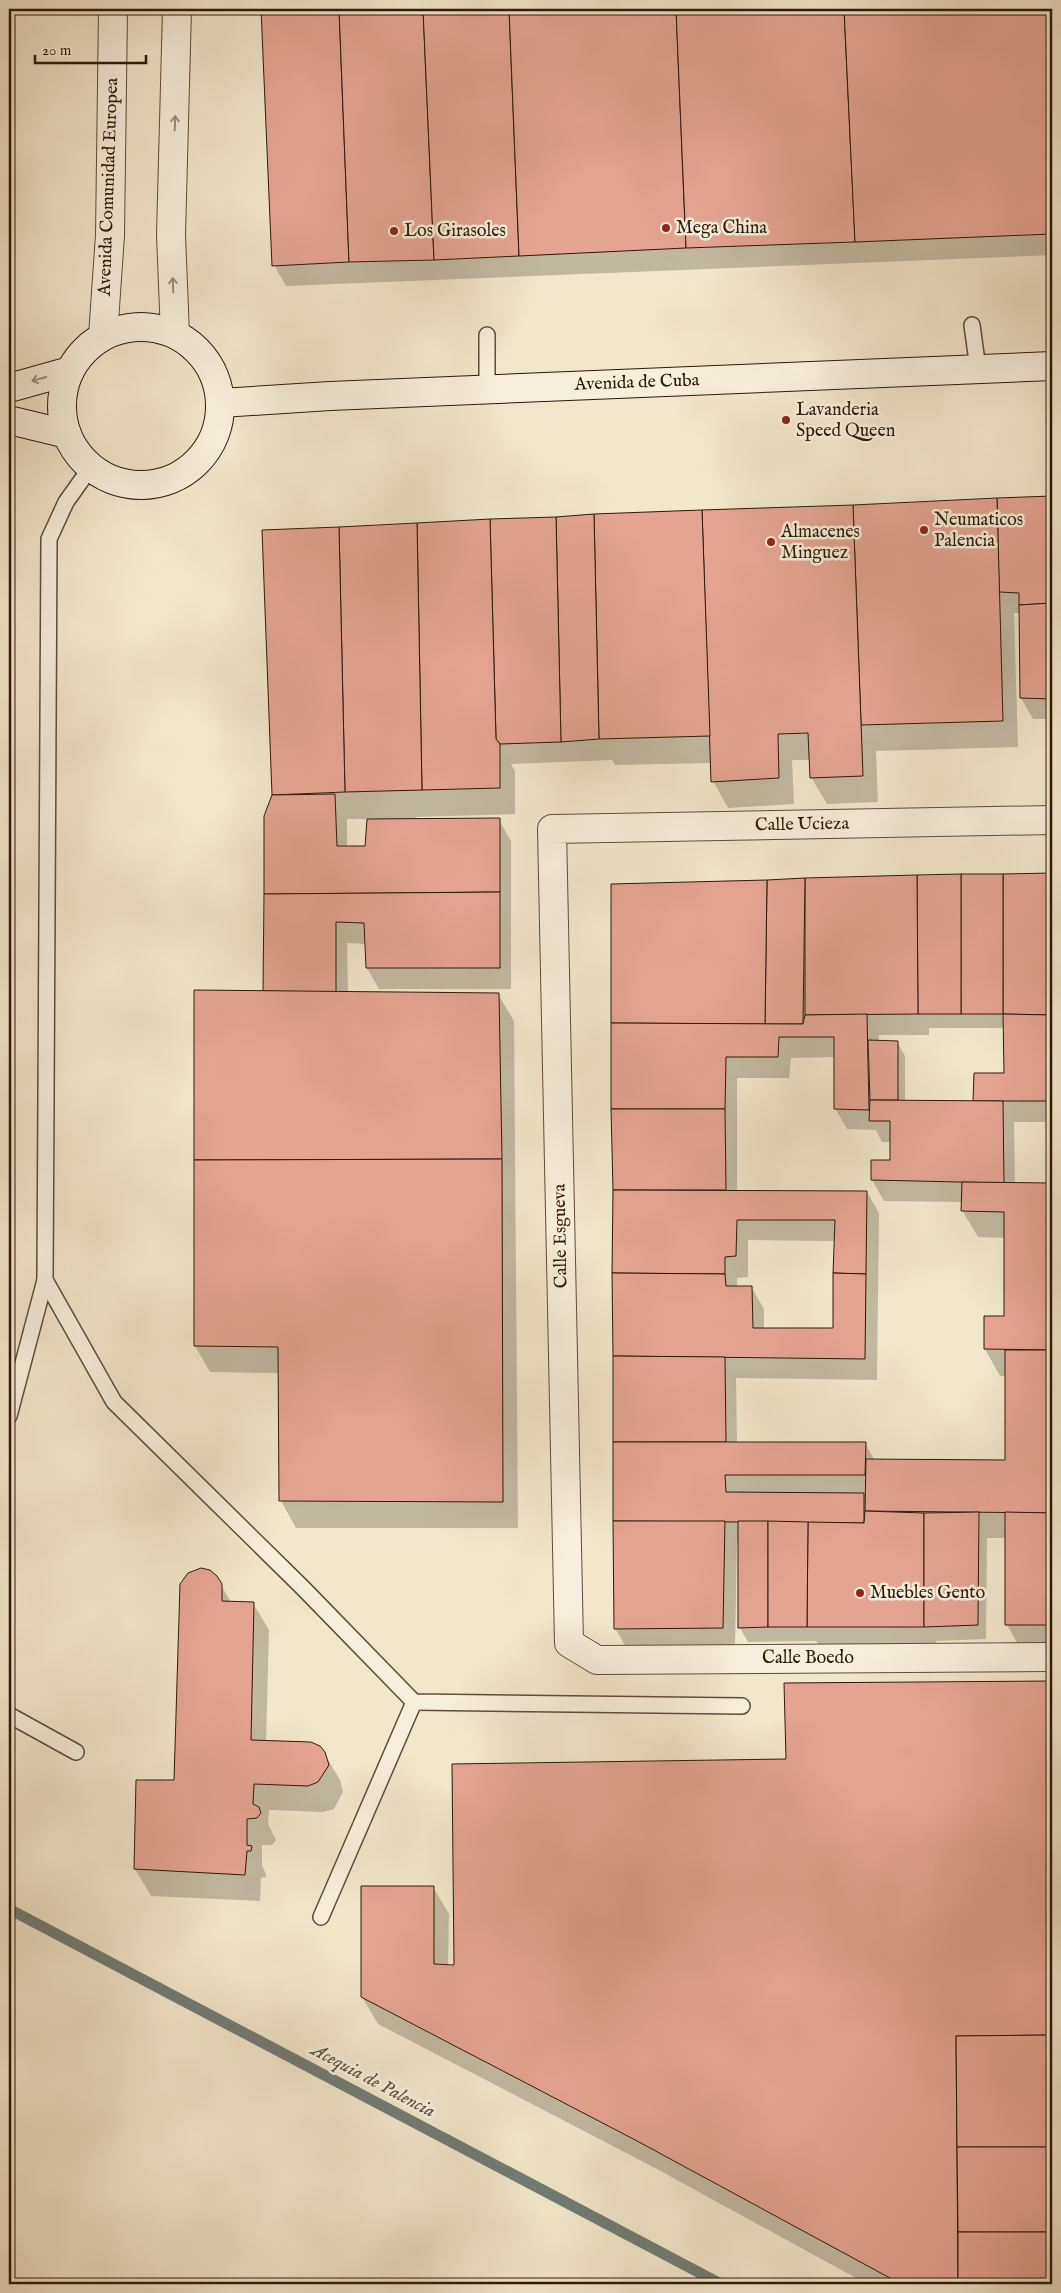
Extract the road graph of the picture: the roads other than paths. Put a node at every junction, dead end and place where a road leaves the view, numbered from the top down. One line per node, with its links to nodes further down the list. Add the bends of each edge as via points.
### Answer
1 (112, 9): 6 (street, Avenida Comunidad Europea, via 110,235)
2 (177, 9): 4 (street, one-way to 2, via 171,234)
3 (972, 325): 8 (lane)
4 (175, 334): 6 (street, via 142,326); 12 (street, via 203,356 216,378)
5 (487, 335): 11 (lane)
6 (103, 336): 9 (street, via 80,356)
7 (1052, 366): 8 (street, Avenida de Cuba)
8 (978, 369): 11 (street, Avenida de Cuba)
9 (70, 371): 10 (street, one-way to 10); 14 (street, via 62,399)
10 (9, 388)
11 (487, 389): 12 (street, Avenida de Cuba)
12 (221, 403): 15 (street, via 211,445 182,474 158,484 134,485 110,480)
13 (9, 420): 14 (street)
14 (67, 434): 15 (street)
15 (91, 468): 18 (lane, via 66,502 49,539)
16 (1052, 820): 17 (street, Calle Ucieza)
17 (552, 829): 20 (street, Calle Esgueva)
18 (45, 1280): 19 (lane); 22 (lane, via 114,1402)
19 (9, 1416)
20 (569, 1643): 21 (street, Calle Boedo, via 597,1660)
21 (1052, 1656)
22 (414, 1702): 23 (lane); 26 (lane)
23 (742, 1706)
24 (9, 1715): 25 (lane)
25 (76, 1752)
26 (321, 1917)

